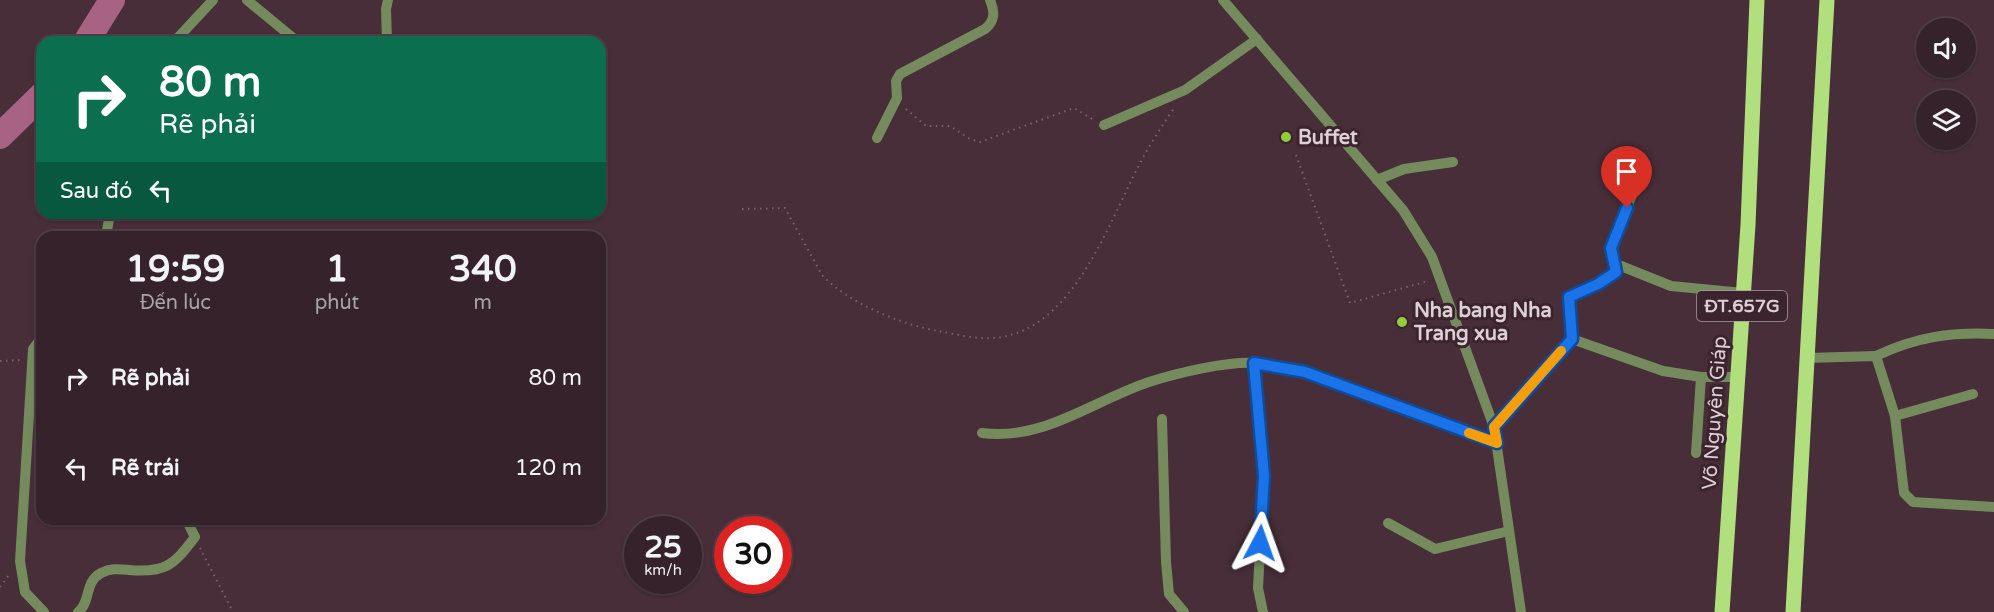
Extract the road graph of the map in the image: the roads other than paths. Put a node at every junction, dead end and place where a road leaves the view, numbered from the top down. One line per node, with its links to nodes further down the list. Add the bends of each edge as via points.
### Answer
1 (213, 0): 8 (street)
2 (247, 0): 9 (street)
3 (388, 0): 10 (street)
4 (990, 0): 13 (street, via 994,9 990,25 900,74 896,81 897,98)
5 (1223, 0): 11 (street)
6 (1757, 0): 18 (main road, Võ Nguyên Giáp / ĐT.657G)
7 (1827, 0): 23 (main road, ĐT.657G)
8 (180, 36)
9 (291, 36)
10 (387, 36)
11 (1257, 39): 12 (street, via 1185,90); 15 (street)
12 (1104, 125)
13 (877, 138)
14 (1453, 162): 15 (street, via 1404,169)
15 (1377, 180): 30 (street, via 1414,225 1440,278)
16 (1635, 190): 17 (street, via 1612,244)
17 (1616, 264): 18 (street, via 1671,286); 20 (street, via 1614,275 1569,297)
18 (1743, 293): 26 (main road, Võ Nguyên Giáp / ĐT.657G)
19 (1994, 334): 22 (street, via 1930,336)
20 (1572, 339): 25 (street, via 1663,371); 30 (street)
21 (36, 345): 38 (street, via 20,561 25,592)
22 (1876, 356): 23 (street); 28 (street)
23 (1807, 358): 44 (main road, ĐT.657G)
24 (1254, 363): 31 (street, via 1150,381 1033,432 1002,436); 32 (street, via 1305,372); 41 (street, via 1264,467 1258,588)
25 (1701, 376): 26 (street); 33 (street)
26 (1736, 377): 43 (main road, Võ Nguyên Giáp / ĐT.657G)
27 (1973, 394): 28 (street)
28 (1895, 416): 34 (street, via 1904,493 1908,499)
29 (1162, 419): 40 (street, via 1169,594)
30 (1494, 427): 32 (street)
31 (982, 433)
32 (1497, 443): 37 (street)
33 (1696, 453)
34 (1994, 507)
35 (1388, 523): 37 (street, via 1435,549)
36 (189, 525): 39 (street, via 195,537 160,571 112,569 89,584)
37 (1509, 531): 42 (street)
38 (44, 612)
39 (78, 612)
40 (1184, 612)
41 (1263, 612)
42 (1521, 612)
43 (1722, 612)
44 (1793, 612)

